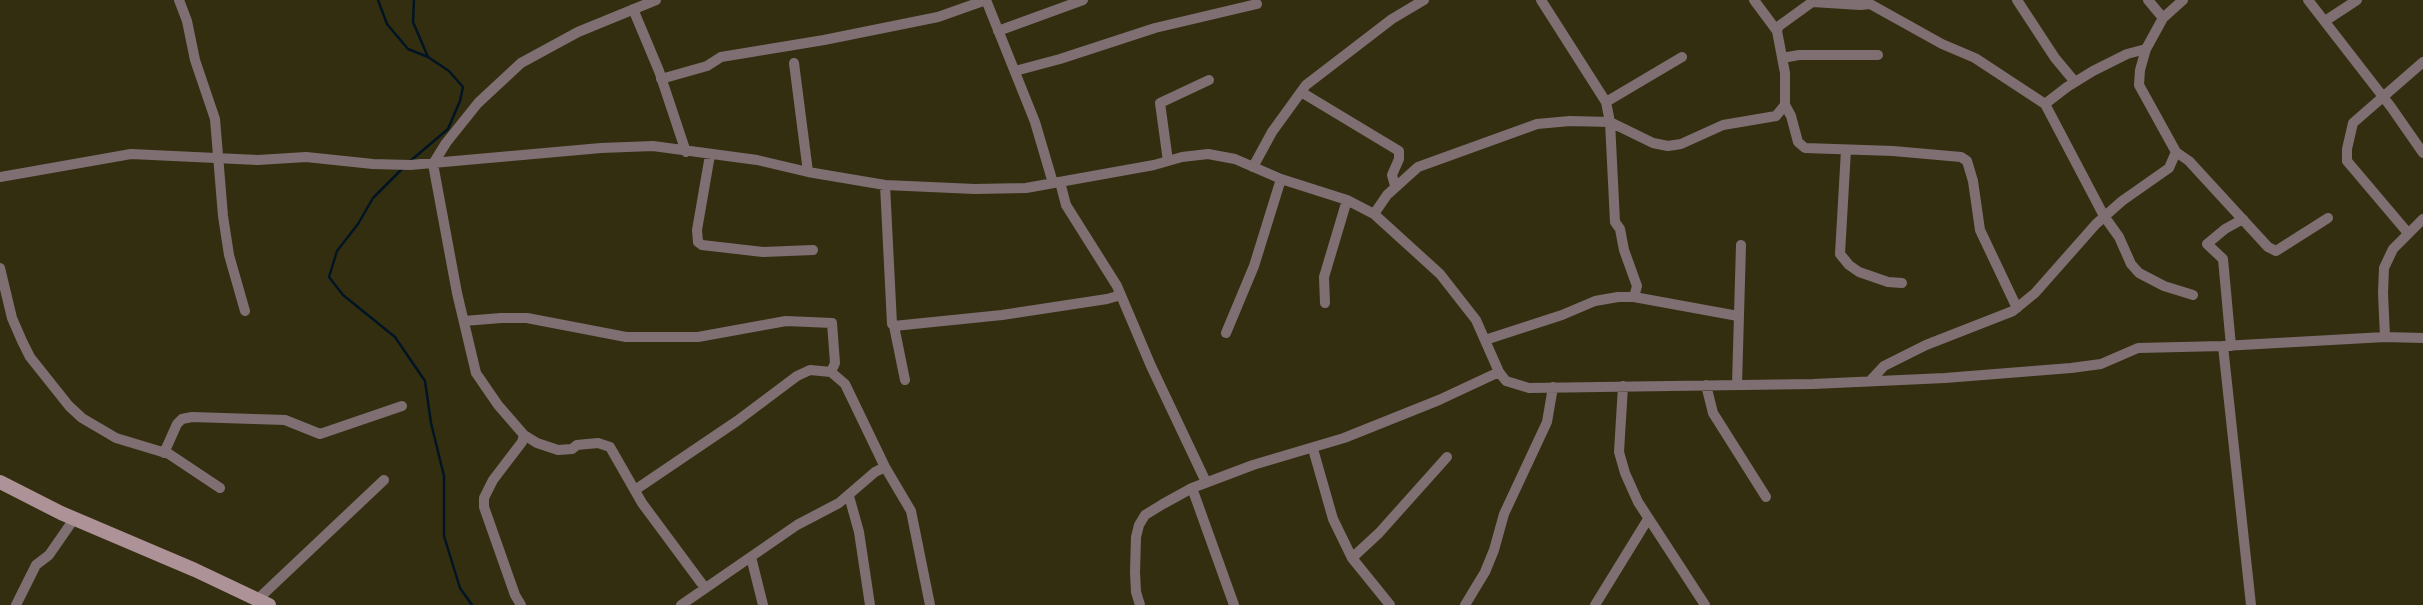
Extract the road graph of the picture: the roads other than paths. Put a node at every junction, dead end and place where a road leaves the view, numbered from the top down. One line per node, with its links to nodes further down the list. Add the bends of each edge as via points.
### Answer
1 (179, 0): 40 (street, via 215,119)
2 (656, 0): 14 (street)
3 (1082, 0): 17 (street)
4 (1424, 0): 29 (street, via 1348,50)
5 (1541, 0): 31 (street)
6 (1754, 0): 18 (street)
7 (2017, 0): 28 (street)
8 (2148, 0): 15 (street)
9 (2183, 0): 15 (street)
10 (2308, 0): 16 (street)
11 (2357, 0): 16 (street)
12 (1814, 1): 18 (street); 32 (street, via 1870,4 1975,58)
13 (1257, 4): 25 (street, via 1155,28)
14 (633, 9): 26 (street); 42 (street, via 520,63 467,115)
15 (2163, 19): 19 (street)
16 (2325, 21): 30 (street)
17 (998, 31): 25 (street); 26 (street, via 986,0 938,17 721,57 707,66)
18 (1777, 31): 22 (street)
19 (2146, 49): 28 (street, via 2127,54); 37 (street, via 2139,85)
20 (1878, 55): 22 (street)
21 (1682, 57): 31 (street)
22 (1782, 58): 33 (street)
23 (2423, 62): 30 (street)
24 (794, 63): 44 (street)
25 (1015, 71): 47 (street)
26 (661, 79): 36 (street)
27 (1209, 79): 41 (street, via 1160,103)
28 (2076, 82): 32 (street)
29 (1301, 92): 43 (street); 49 (street, via 1399,151 1392,174)
30 (2382, 96): 38 (street); 56 (street, via 2353,123 2347,161)
31 (1606, 103): 34 (street)
32 (2045, 104): 52 (street)
33 (1785, 105): 34 (street, via 1776,116 1723,125 1668,146); 35 (street, via 1798,142 1805,148)
34 (1610, 122): 49 (street, via 1537,124 1418,167); 63 (street, via 1615,222 1637,286)
35 (1846, 150): 60 (street, via 1840,254 1859,272); 65 (street, via 1967,160 1980,230)
36 (686, 152): 39 (street); 42 (street, via 623,146)
37 (2176, 152): 52 (street, via 2169,168); 54 (street)
38 (2423, 153)
39 (710, 155): 44 (street); 58 (street, via 698,242 763,252)
40 (218, 159): 42 (street, via 306,157); 45 (street, via 131,154); 66 (street, via 229,254)
41 (1168, 161): 43 (street, via 1208,154); 47 (street)
42 (433, 164): 70 (street)
43 (1253, 167): 46 (street)
44 (808, 172): 48 (street)
45 (0, 177)
46 (1281, 179): 50 (street); 72 (street, via 1254,266)
47 (1056, 182): 48 (street, via 975,189); 61 (street)
48 (885, 185): 71 (street)
49 (1395, 186): 51 (street)
50 (1347, 200): 51 (street); 64 (street, via 1324,276)
51 (1374, 214): 75 (street, via 1440,274 1476,320)
52 (2105, 216): 62 (street, via 2139,273); 65 (street)
53 (2328, 218): 54 (street, via 2276,251)
54 (2243, 219): 76 (street, via 2207,244 2223,259)
55 (2423, 219): 56 (street)
56 (2408, 233): 73 (street, via 2384,268)
57 (1741, 245): 67 (street)
58 (813, 250)
59 (1, 271): 68 (street)
60 (1902, 283)
61 (1121, 295): 71 (street, via 1002,315); 93 (street)
62 (2193, 295)
63 (1634, 297): 67 (street); 75 (street, via 1595,300)
64 (1325, 303)
65 (2017, 308): 80 (street, via 1926,345 1884,366)
66 (245, 312)
67 (1738, 316): 82 (street)
68 (12, 318): 69 (street); 88 (street, via 30,357 82,418 116,438)
69 (0, 319)
70 (464, 321): 77 (street, via 527,318 626,337 698,337 786,321 832,323); 86 (street, via 476,373)
71 (894, 326): 79 (street)
72 (1226, 334)
73 (2385, 337): 74 (street); 76 (street)
74 (2423, 338)
75 (1485, 340): 78 (street)
76 (2227, 346): 80 (street, via 2138,348 2101,364 2071,368); 117 (street)
77 (829, 368): 90 (street, via 845,384); 96 (street, via 797,376)
78 (1499, 372): 84 (street, via 1506,381 1529,388); 87 (street)
79 (905, 380)
80 (1870, 381): 82 (street)
81 (1706, 385): 82 (street); 83 (street); 98 (street, via 1713,413)
82 (1737, 385)
83 (1623, 386): 84 (street); 100 (street, via 1619,452)
84 (1553, 387): 114 (street, via 1547,422 1504,514 1485,572)
85 (402, 406): 88 (street, via 320,434 285,420 192,417 177,424)
86 (524, 435): 96 (street, via 558,450 598,443 610,447); 106 (street, via 484,498)
87 (1313, 449): 93 (street); 102 (street, via 1333,519)
88 (164, 453): 94 (street)
89 (1447, 457): 102 (street)
90 (885, 467): 97 (street); 110 (street, via 911,511)
91 (384, 480): 104 (street)
92 (0, 482): 99 (street)
93 (1206, 482): 95 (street)
94 (220, 488)
95 (1192, 488): 111 (street, via 1145,515 1139,525 1135,572); 112 (street)
96 (635, 490): 103 (street)
97 (849, 496): 101 (street); 109 (street)
98 (1766, 496)
99 (74, 519): 104 (street); 105 (street, via 49,555 36,565)
100 (1648, 519): 115 (street); 116 (street)
101 (751, 557): 103 (street); 108 (street)
102 (1352, 558): 113 (street)
103 (705, 588): 107 (street)
104 (263, 603)
105 (16, 605)
106 (521, 605)
107 (681, 605)
108 (763, 605)
109 (870, 605)
110 (930, 605)
111 (1140, 605)
112 (1234, 605)
113 (1390, 605)
114 (1465, 605)
115 (1595, 605)
116 (1705, 605)
117 (2251, 605)

